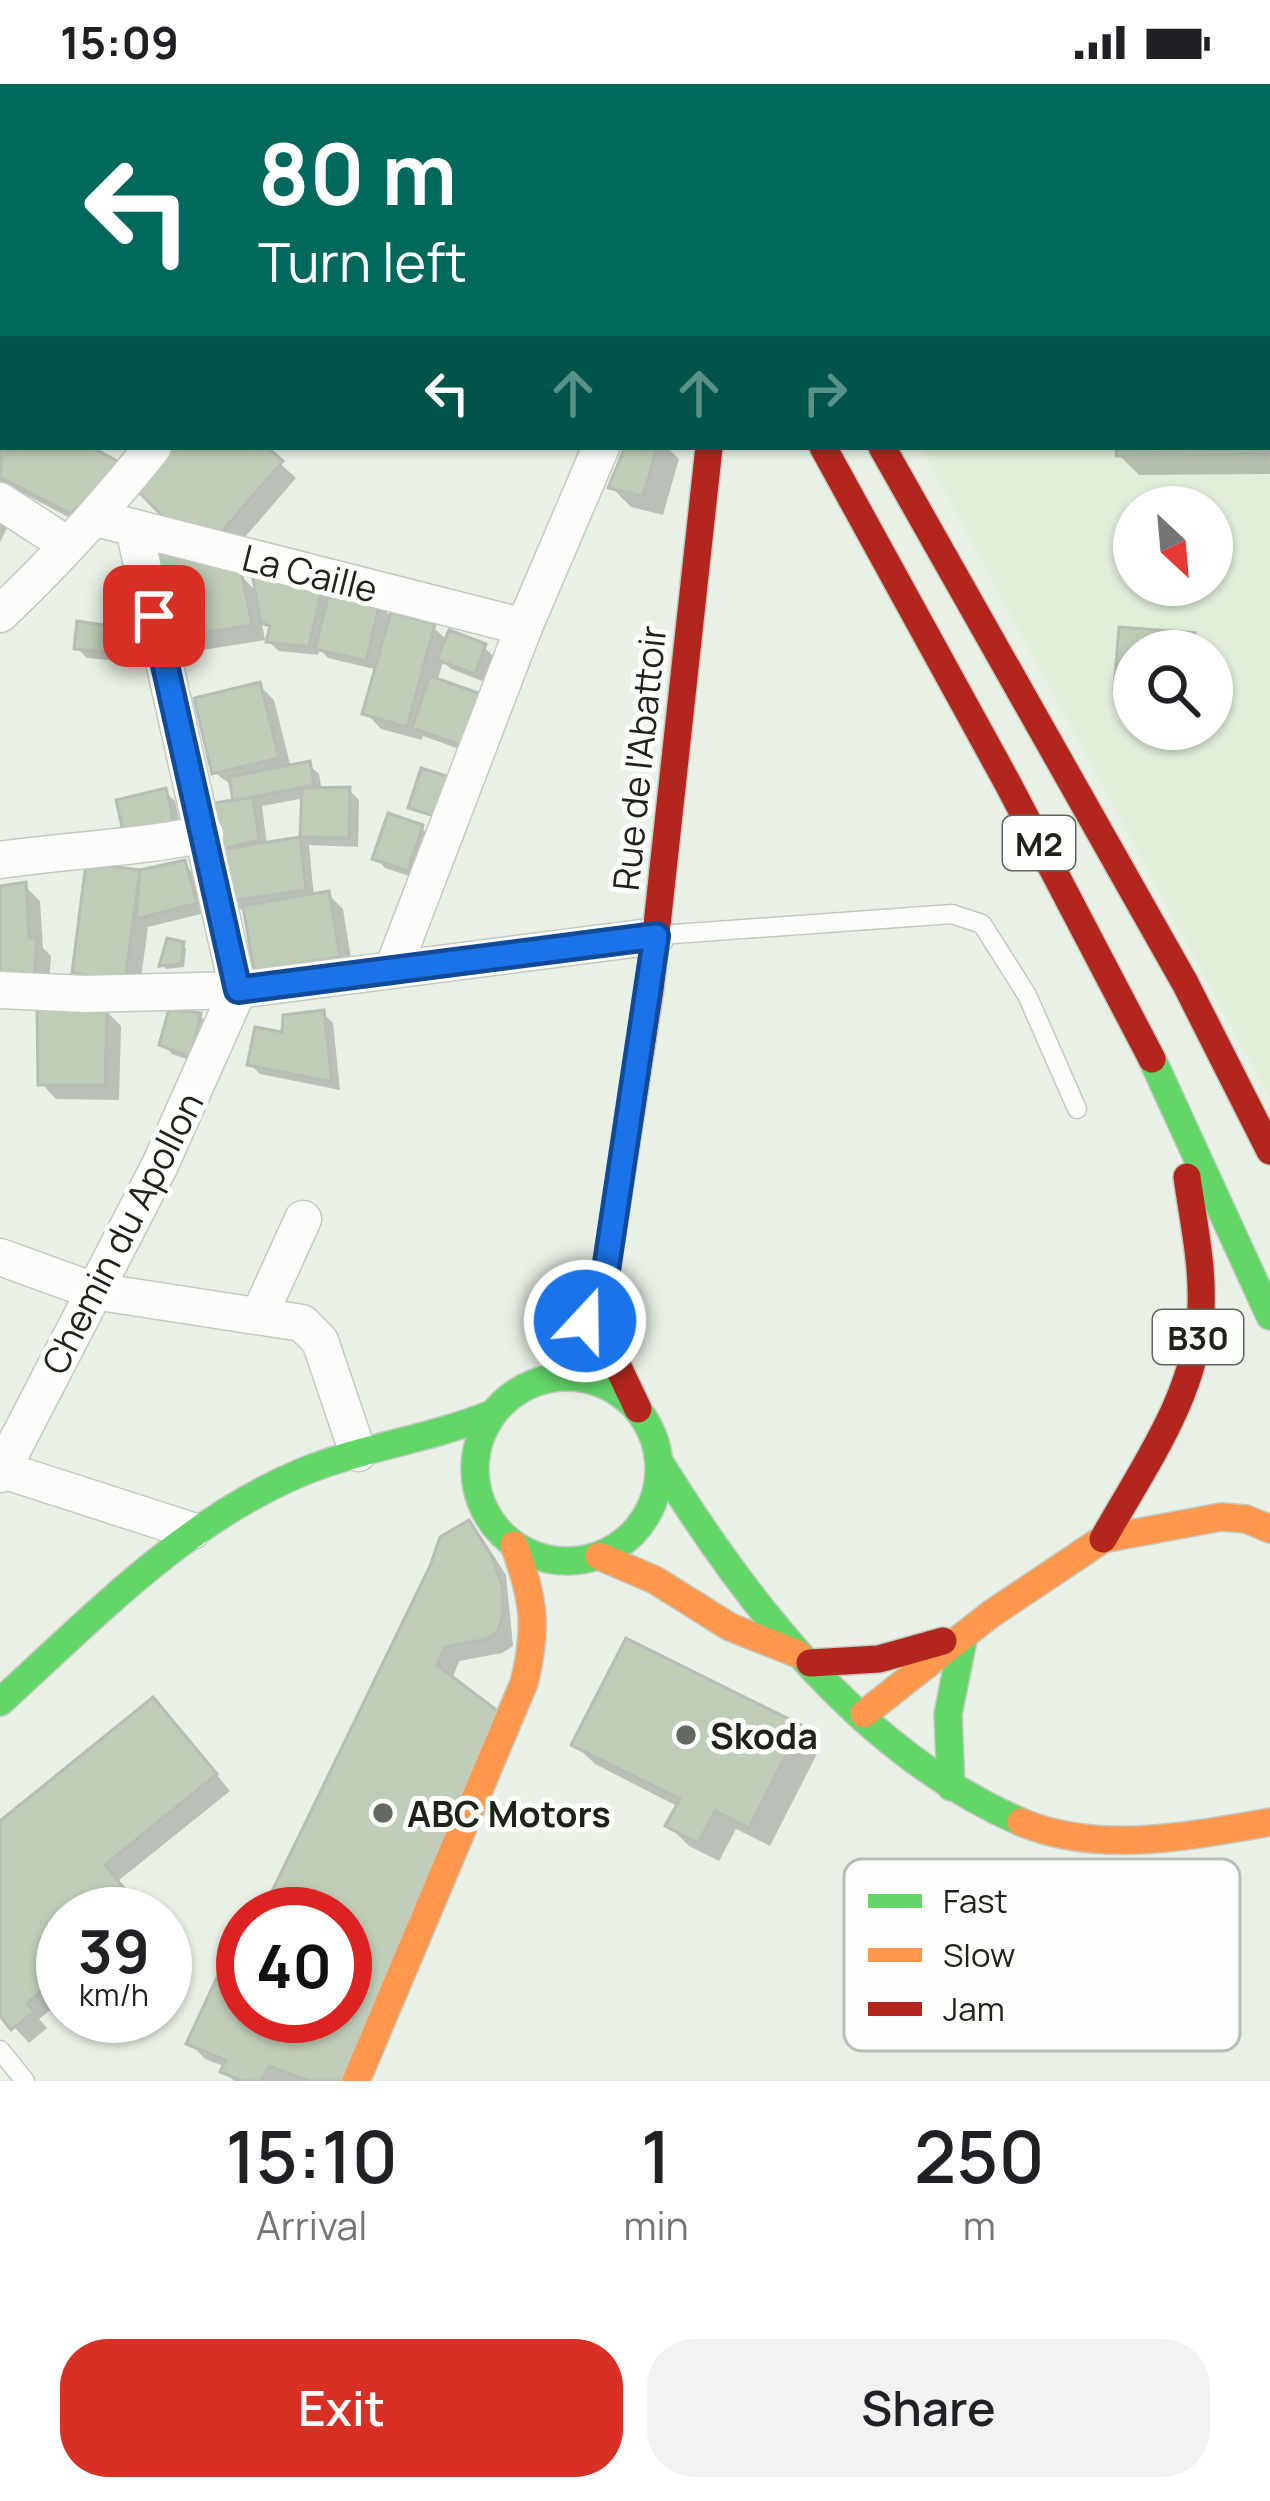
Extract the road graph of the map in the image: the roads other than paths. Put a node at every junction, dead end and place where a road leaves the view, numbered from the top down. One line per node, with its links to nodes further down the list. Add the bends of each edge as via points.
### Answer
1 (151, 450): 7 (street)
2 (600, 450): 12 (street)
3 (710, 450): 16 (main road, Rue de l'Abattoir)
4 (825, 450): 13 (main road, M2)
5 (883, 450): 20 (main road, M2)
6 (0, 501): 9 (street)
7 (96, 518): 8 (street, La Caille); 9 (street)
8 (134, 529): 12 (street, La Caille); 14 (street)
9 (66, 544): 11 (street)
10 (856, 565): 13 (main road)
11 (0, 614)
12 (524, 627): 17 (street)
13 (1007, 782): 22 (main road, M2)
14 (205, 834): 15 (street); 19 (street)
15 (0, 860)
16 (656, 936): 17 (street); 21 (lane, via 952,914 982,924 1027,995); 27 (main road, Rue de l'Abattoir)
17 (393, 969): 19 (street)
18 (0, 990): 19 (street)
19 (238, 990): 28 (street, Chemin du Apollon)
20 (1246, 1101): 23 (main road); 24 (main road, M2)
21 (1077, 1109)
22 (1179, 1113): 30 (main road, M2); 44 (main road, B30, via 1201,1304 1197,1345 1156,1451)
23 (1270, 1123)
24 (1270, 1150)
25 (303, 1219): 29 (street)
26 (0, 1257): 28 (street)
27 (603, 1290): 31 (main road, Rue de l'Abattoir); 34 (main road, Rue de l'Abattoir, via 610,1350)
28 (94, 1291): 29 (street); 38 (street, Chemin du Apollon)
29 (259, 1316): 36 (street, via 302,1323 320,1341)
30 (1270, 1316)
31 (585, 1321)
32 (563, 1356): 33 (main road)
33 (522, 1389): 34 (main road, via 584,1378); 35 (main road)
34 (638, 1409): 37 (main road)
35 (494, 1412): 36 (main road); 41 (main road, via 476,1452)
36 (363, 1452): 39 (main road); 43 (main road, via 299,1473)
37 (660, 1462): 46 (main road, via 645,1519 625,1541); 49 (main road, via 707,1540)
38 (1, 1471): 43 (street)
39 (415, 1471)
40 (449, 1481): 41 (main road)
41 (478, 1495): 45 (main road)
42 (1270, 1529): 44 (main road, via 1221,1517)
43 (192, 1531): 50 (main road)
44 (1103, 1539): 47 (main road)
45 (514, 1545): 46 (main road, via 535,1556); 51 (main road, via 534,1596 537,1635)
46 (589, 1558): 49 (main road, via 655,1580 730,1627); 51 (main road)
47 (964, 1635): 49 (main road, via 879,1659); 53 (main road); 54 (main road, via 948,1714)
48 (0, 1656): 50 (street)
49 (807, 1659): 53 (main road)
50 (38, 1669): 52 (main road)
51 (524, 1683): 58 (main road)
52 (0, 1702)
53 (864, 1714): 54 (main road)
54 (951, 1787): 55 (main road, via 1037,1828 1121,1840)
55 (1270, 1822)
56 (0, 2050): 57 (lane)
57 (26, 2081)
58 (356, 2081)

